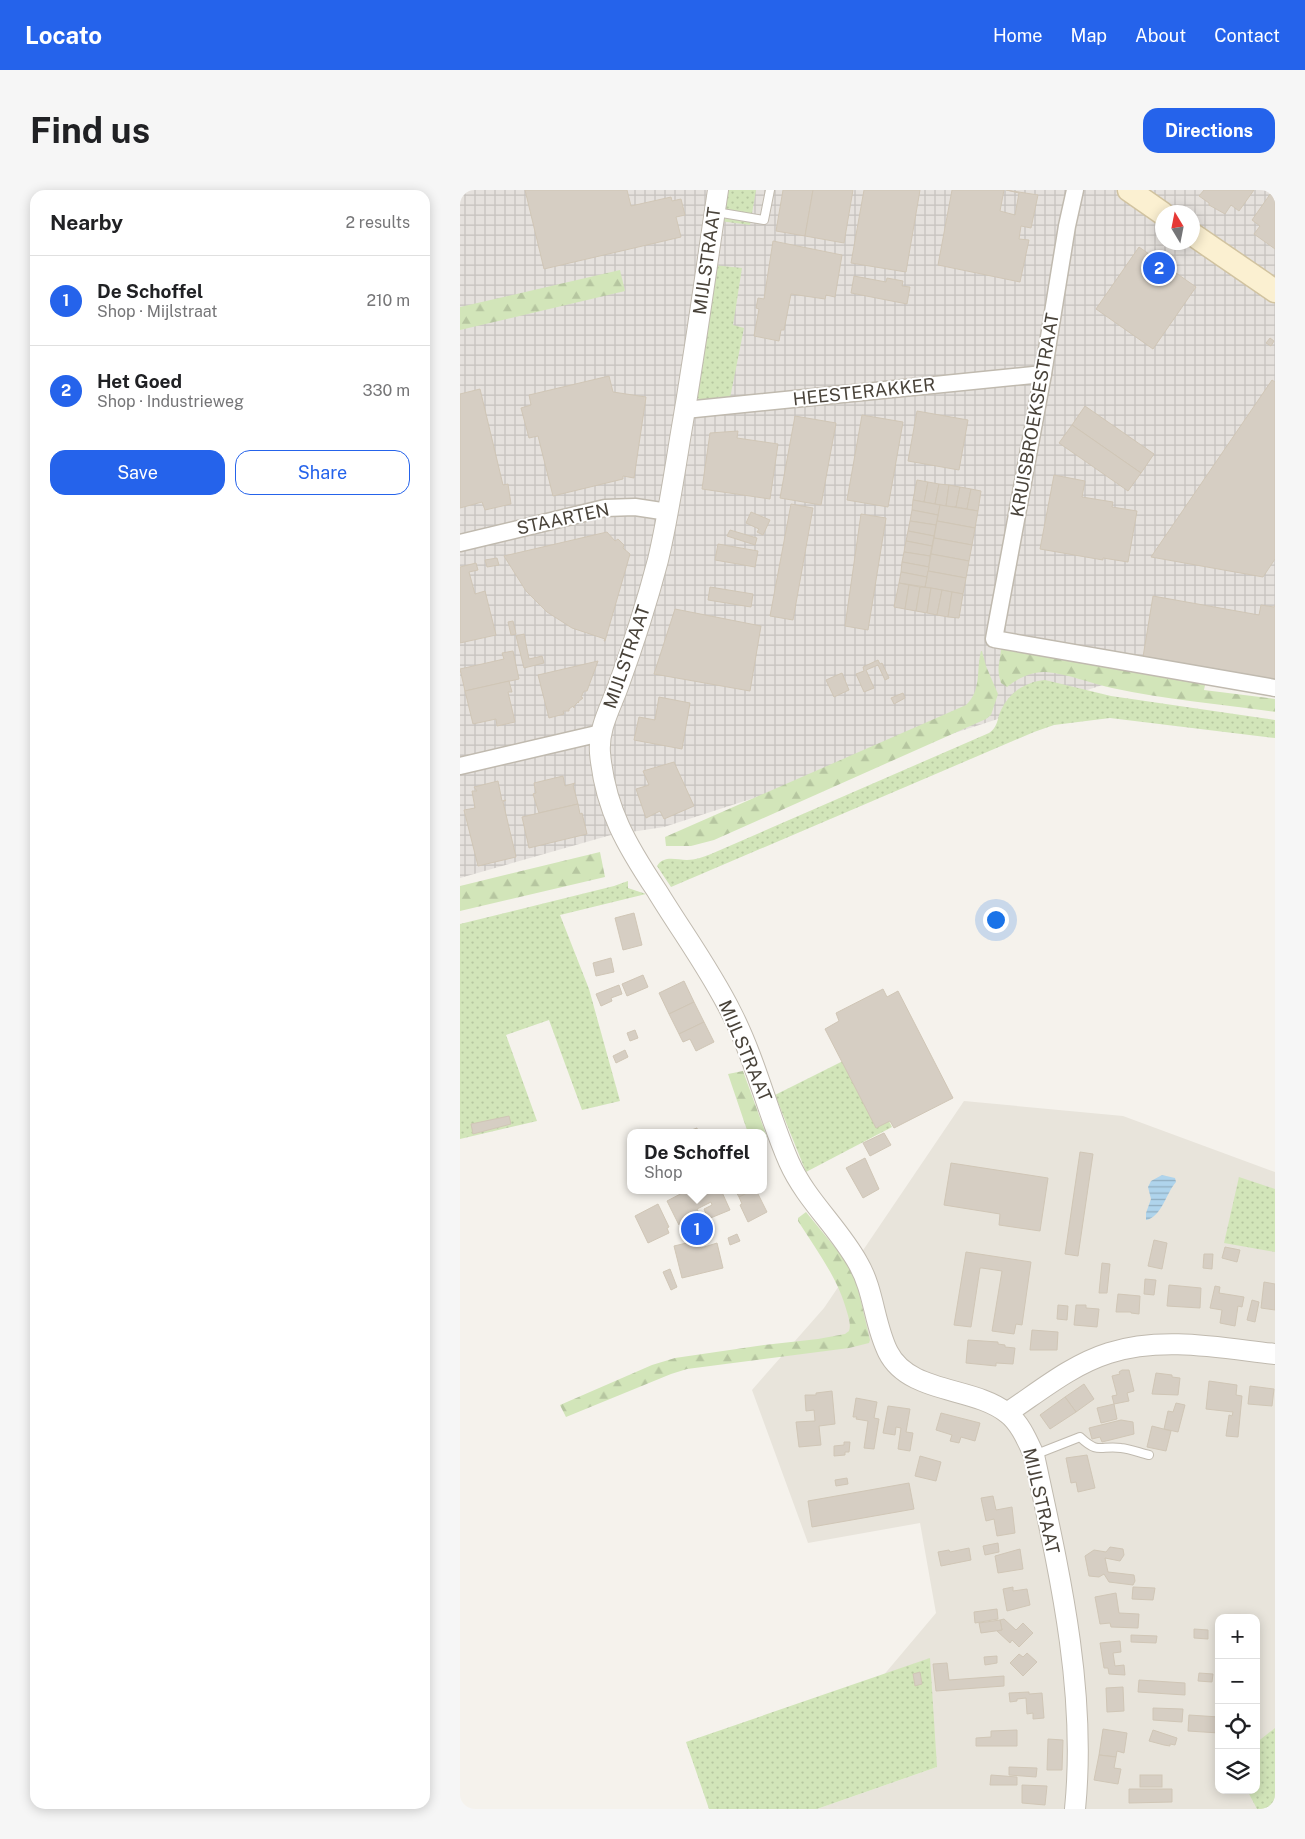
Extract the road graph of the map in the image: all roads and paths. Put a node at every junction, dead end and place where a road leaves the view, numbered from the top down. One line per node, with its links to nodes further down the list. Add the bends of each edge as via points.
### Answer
1 (718, 190): 6 (street, MIJLSTRAAT)
2 (770, 190): 6 (lane, via 764,220)
3 (1075, 190): 9 (street, KRUISBROEKSESTRAAT)
4 (1129, 190): 5 (main road)
5 (1155, 208)
6 (714, 212): 10 (street, MIJLSTRAAT)
7 (1200, 239): 8 (main road)
8 (1275, 291)
9 (1043, 374): 10 (street, HEESTERAKKER); 13 (street, KRUISBROEKSESTRAAT, via 994,639)
10 (685, 410): 11 (street, MIJLSTRAAT)
11 (668, 512): 12 (street, STAARTEN, via 635,507 605,508); 14 (street, MIJLSTRAAT, via 645,609)
12 (460, 543)
13 (1275, 688)
14 (600, 733): 15 (street); 17 (street, MIJLSTRAAT, via 600,753 611,808 619,829 732,1014 746,1043 790,1165 866,1278 888,1353 898,1366 920,1381 980,1398)
15 (460, 766)
16 (1275, 1354): 17 (street, via 1189,1345 1153,1345 1108,1353 1058,1377)
17 (1007, 1413): 18 (street, MIJLSTRAAT, via 1024,1433)
18 (1034, 1455): 19 (lane, via 1080,1437 1090,1447 1120,1448); 20 (street, MIJLSTRAAT, via 1073,1656 1079,1744)
19 (1149, 1455)
20 (1075, 1809)

